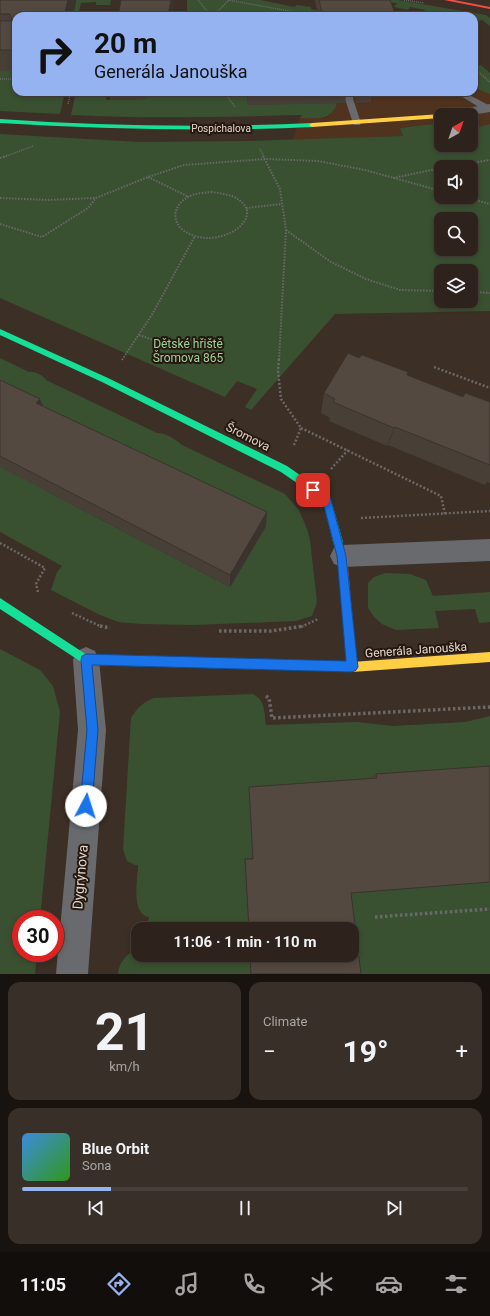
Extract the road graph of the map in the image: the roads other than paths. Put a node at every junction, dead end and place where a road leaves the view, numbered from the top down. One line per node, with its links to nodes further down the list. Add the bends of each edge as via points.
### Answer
1 (446, 0): 2 (street)
2 (490, 8)
3 (350, 96): 9 (lane)
4 (466, 96): 5 (lane)
5 (489, 108): 6 (street)
6 (478, 110)
7 (434, 117): 9 (street, Pospíchalova)
8 (0, 121): 9 (street, Pospíchalova, via 153,129)
9 (357, 123)
10 (0, 332): 12 (street, Šromova, via 105,380 284,470 327,500)
11 (490, 550): 12 (street)
12 (342, 556): 16 (street, Šromova)
13 (0, 603): 15 (street)
14 (490, 657): 16 (street, Generála Janouška)
15 (86, 660): 16 (street, Generála Janouška); 17 (street, Dygrýnova, via 92,730)
16 (352, 667)
17 (72, 974)

